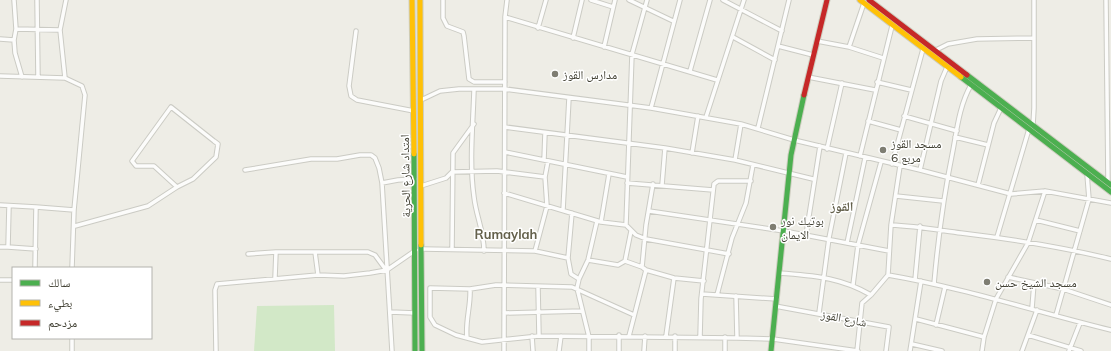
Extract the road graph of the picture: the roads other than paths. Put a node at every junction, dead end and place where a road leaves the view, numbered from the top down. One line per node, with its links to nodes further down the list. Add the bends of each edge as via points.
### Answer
1 (14, 0): 33 (street)
2 (37, 0): 34 (street)
3 (66, 0): 35 (street)
4 (412, 0): 76 (main road, امتداد شارع الحرية)
5 (420, 0): 72 (main road, امتداد شارع الحرية)
6 (443, 0): 63 (street, via 443,18 447,26 463,32 469,79 474,82)
7 (507, 0): 27 (street)
8 (546, 0): 32 (street)
9 (582, 0): 40 (street)
10 (591, 0): 24 (street)
11 (615, 0): 24 (street)
12 (629, 0): 25 (street)
13 (647, 0): 25 (street)
14 (680, 0): 28 (street)
15 (710, 0): 56 (street)
16 (723, 0): 26 (street)
17 (744, 0): 26 (street)
18 (790, 0): 37 (street)
19 (827, 0): 44 (main road)
20 (869, 0): 49 (main road)
21 (1034, 0): 41 (street)
22 (1106, 0): 29 (street)
23 (862, 1): 31 (main road); 47 (street)
24 (613, 7): 46 (street)
25 (645, 8): 28 (street); 50 (street)
26 (741, 10): 37 (street); 38 (street)
27 (505, 18): 32 (street); 63 (street)
28 (673, 21): 54 (street)
29 (1106, 22): 30 (street); 39 (street)
30 (1111, 22)
31 (892, 26): 48 (main road); 52 (street)
32 (538, 28): 40 (street)
33 (16, 29): 34 (street); 43 (street)
34 (38, 30): 35 (street); 59 (street)
35 (60, 30): 61 (street)
36 (356, 31): 76 (street, via 349,86 351,96 357,100)
37 (782, 31): 45 (street)
38 (733, 37): 53 (street); 62 (street)
39 (1109, 37): 94 (street)
40 (573, 38): 46 (street)
41 (1034, 38): 49 (street, via 977,39 948,44); 85 (street, via 1034,108)
42 (0, 39): 43 (street)
43 (14, 40): 58 (street)
44 (817, 41): 47 (street); 51 (main road)
45 (778, 46): 51 (street); 53 (street)
46 (604, 47): 50 (street)
47 (849, 47): 52 (street)
48 (923, 49): 55 (main road); 70 (street)
49 (936, 50): 85 (main road)
50 (632, 54): 54 (street); 73 (street)
51 (813, 55): 60 (main road)
52 (883, 58): 64 (street)
53 (774, 60): 86 (street)
54 (662, 63): 56 (street); 74 (street)
55 (947, 67): 66 (main road); 81 (street)
56 (690, 71): 62 (street)
57 (0, 76): 58 (street)
58 (22, 77): 59 (street)
59 (38, 77): 61 (street)
60 (808, 77): 65 (street); 92 (main road)
61 (65, 78): 146 (street, via 82,86 85,95)
62 (717, 80): 79 (street)
63 (505, 82): 67 (street)
64 (877, 82): 69 (street); 70 (street)
65 (842, 83): 69 (street); 98 (street)
66 (971, 85): 75 (main road); 88 (street, via 964,99)
67 (505, 89): 68 (street); 71 (street); 84 (street)
68 (474, 90): 72 (street, via 440,91); 82 (street)
69 (875, 90): 80 (street)
70 (911, 90): 78 (street)
71 (569, 98): 73 (street); 90 (street)
72 (421, 100): 131 (main road, امتداد شارع الحرية)
73 (630, 106): 74 (street); 93 (street)
74 (651, 108): 77 (street)
75 (1001, 108): 85 (main road); 95 (street)
76 (414, 111): 122 (main road, امتداد شارع الحرية)
77 (698, 116): 79 (street); 100 (street)
78 (904, 116): 81 (street); 87 (street)
79 (706, 117): 83 (street)
80 (868, 121): 87 (street); 102 (street)
81 (930, 123): 88 (street); 112 (street)
82 (474, 124): 113 (street, via 454,149); 114 (street)
83 (741, 124): 86 (street); 105 (street)
84 (505, 127): 89 (street); 99 (street)
85 (1031, 127): 118 (main road); 128 (main road); 137 (street)
86 (758, 128): 92 (street)
87 (901, 130): 108 (street)
88 (957, 131): 91 (street)
89 (545, 133): 90 (street); 104 (street)
90 (567, 136): 93 (street); 109 (street)
91 (955, 137): 95 (street); 121 (street)
92 (794, 140): 96 (street); 117 (main road)
93 (629, 143): 97 (street); 120 (street)
94 (1109, 144): 128 (street)
95 (988, 145): 130 (street)
96 (820, 146): 98 (street); 123 (street)
97 (665, 148): 100 (street); 129 (street)
98 (827, 149): 101 (street)
99 (505, 152): 104 (street); 115 (street)
100 (692, 153): 105 (street)
101 (846, 153): 102 (street); 163 (street)
102 (860, 156): 103 (street)
103 (865, 158): 106 (street); 166 (street)
104 (546, 160): 109 (street); 119 (street)
105 (735, 160): 107 (street)
106 (881, 162): 108 (street); 168 (street)
107 (753, 164): 117 (street); 124 (street)
108 (892, 164): 110 (street)
109 (567, 165): 116 (street); 147 (street)
110 (900, 166): 112 (street); 138 (street)
111 (245, 170): 126 (street, via 311,159 371,155 379,168)
112 (920, 170): 121 (street)
113 (452, 172): 114 (street); 131 (street, via 446,178); 173 (street)
114 (471, 172): 115 (street); 178 (street, via 476,209 484,236)
115 (504, 172): 119 (street); 136 (street)
116 (609, 174): 120 (street); 152 (street)
117 (790, 174): 123 (street); 160 (main road)
118 (1087, 174): 135 (main road); 139 (street)
119 (545, 177): 144 (street)
120 (627, 177): 125 (street)
121 (947, 177): 130 (street); 140 (street)
122 (415, 179): 126 (street); 175 (main road, امتداد شارع الحرية)
123 (814, 179): 162 (street)
124 (751, 181): 133 (street, via 718,181 714,184); 153 (street)
125 (627, 182): 127 (street); 154 (street)
126 (382, 183): 192 (street)
127 (653, 184): 129 (street); 148 (street)
128 (1109, 184)
129 (662, 185): 133 (street)
130 (978, 185): 137 (street)
131 (421, 186): 172 (main road, امتداد شارع الحرية)
132 (177, 187): 132 (street, via 193,179 213,160 218,148 214,140 171,107 149,140 133,156 132,161 136,166 150,165 157,168); 156 (street, via 148,206)
133 (713, 190): 150 (street)
134 (1045, 191): 137 (street); 139 (street); 151 (street)
135 (1111, 192)
136 (504, 193): 144 (street); 176 (street)
137 (1011, 194): 164 (street)
138 (896, 196): 140 (street); 155 (street)
139 (1090, 199): 141 (street); 161 (street)
140 (943, 201): 158 (street)
141 (1111, 204)
142 (0, 205): 143 (street)
143 (9, 206): 145 (street); 170 (street)
144 (547, 206): 147 (street); 179 (street)
145 (36, 207): 146 (street); 171 (street)
146 (74, 210): 156 (street)
147 (563, 210): 149 (street)
148 (649, 211): 150 (street); 165 (street)
149 (572, 213): 152 (street); 185 (street)
150 (710, 219): 153 (street); 174 (street)
151 (1036, 220): 161 (street); 167 (street)
152 (599, 221): 154 (street); 187 (street)
153 (738, 224): 160 (street); 184 (street)
154 (626, 225): 159 (street)
155 (891, 225): 157 (street); 180 (street)
156 (75, 226): 190 (street)
157 (920, 226): 158 (street); 204 (street)
158 (939, 230): 164 (street); 208 (street)
159 (631, 231): 165 (street); 188 (street)
160 (784, 231): 162 (street); 194 (main road)
161 (1080, 231): 177 (street)
162 (806, 235): 163 (street)
163 (829, 238): 166 (street); 197 (street)
164 (997, 238): 167 (street)
165 (646, 239): 174 (street); 191 (street)
166 (847, 243): 168 (street)
167 (1028, 243): 177 (street); 198 (street)
168 (858, 245): 180 (street); 209 (street)
169 (0, 247): 170 (street)
170 (8, 247): 171 (street)
171 (36, 249): 189 (street)
172 (422, 249): 173 (street); 210 (main road, امتداد شارع الحرية)
173 (452, 249): 178 (street)
174 (708, 249): 184 (street); 205 (street)
175 (416, 250): 192 (street); 233 (main road, امتداد شارع الحرية)
176 (505, 250): 178 (street); 179 (street); 211 (street)
177 (1074, 250): 186 (street); 217 (street)
178 (484, 251)
179 (535, 251): 185 (street)
180 (889, 251): 196 (street)
181 (276, 252): 182 (street); 183 (street); 199 (street)
182 (314, 252): 192 (street, via 368,252 375,255); 195 (street)
183 (248, 254)
184 (729, 254): 219 (street)
185 (568, 258): 201 (street, via 571,274)
186 (1111, 259)
187 (588, 260): 188 (street, via 614,264); 201 (street)
188 (625, 261): 191 (street)
189 (35, 267)
190 (72, 267)
191 (642, 267): 193 (street)
192 (386, 270): 195 (street, via 344,276); 231 (street)
193 (646, 270): 200 (street); 236 (street)
194 (779, 273): 197 (street); 222 (main road)
195 (318, 275): 199 (street)
196 (888, 275): 204 (street); 220 (street)
197 (823, 276): 209 (street); 235 (street)
198 (1008, 277): 207 (street); 223 (street)
199 (275, 278): 268 (street, via 217,284)
200 (674, 278): 205 (street); 252 (street)
201 (579, 279): 215 (street)
202 (0, 280): 203 (street)
203 (12, 280)
204 (915, 280): 206 (street)
205 (704, 281): 218 (street)
206 (921, 281): 208 (street); 238 (street)
207 (1034, 283): 217 (street); 227 (street)
208 (934, 284): 213 (street)
209 (853, 285): 220 (street)
210 (422, 286): 214 (street); 226 (main road, امتداد شارع الحرية)
211 (505, 286): 212 (street); 216 (street, via 487,285); 234 (street)
212 (538, 287): 215 (street); 232 (street)
213 (945, 287): 223 (street); 243 (street)
214 (430, 288): 216 (street); 228 (street)
215 (577, 288): 230 (street); 236 (street)
216 (470, 289): 258 (street, via 471,307 466,323)
217 (1063, 289): 224 (street); 237 (street)
218 (702, 294): 219 (street); 255 (street)
219 (717, 295): 221 (street)
220 (871, 295): 239 (street, via 862,303)
221 (736, 296): 222 (street); 259 (street)
222 (777, 299): 225 (main road)
223 (996, 299): 227 (street); 257 (street)
224 (1111, 304)
225 (775, 306): 235 (street, شارع القوز); 262 (main road)
226 (422, 307): 228 (street); 242 (main road, امتداد شارع الحرية)
227 (1032, 308): 229 (street)
228 (429, 309): 258 (street, via 435,325)
229 (1037, 310): 237 (street); 246 (street)
230 (582, 311): 232 (street); 254 (street)
231 (390, 312): 233 (street); 269 (street)
232 (539, 312): 234 (street); 248 (street)
233 (414, 313): 241 (main road, امتداد شارع الحرية)
234 (504, 313): 261 (street)
235 (819, 313): 239 (street, شارع القوز)
236 (634, 315): 250 (street)
237 (1056, 315): 240 (street)
238 (916, 319): 243 (street); 263 (street)
239 (859, 321): 282 (street); 283 (street, شارع القوز, via 888,327)
240 (1080, 322): 244 (street); 265 (street)
241 (415, 324): 242 (main road); 270 (main road, امتداد شارع الحرية)
242 (422, 324): 271 (main road, امتداد شارع الحرية)
243 (936, 325): 257 (street)
244 (1111, 330)
245 (619, 335): 250 (street); 254 (street); 276 (street)
246 (1028, 335): 265 (street); 287 (street)
247 (532, 336): 248 (street); 261 (street); 273 (street)
248 (539, 336): 249 (street)
249 (561, 336): 254 (street); 274 (street)
250 (629, 336): 251 (street)
251 (645, 336): 252 (street); 277 (street)
252 (666, 336): 253 (street)
253 (675, 336): 255 (street); 278 (street)
254 (589, 337): 275 (street)
255 (700, 337): 256 (street)
256 (725, 337): 259 (street); 279 (street)
257 (984, 337): 286 (street)
258 (467, 338): 261 (street, via 482,342)
259 (737, 338): 262 (street)
260 (72, 339): 267 (street)
261 (504, 339): 272 (street)
262 (772, 339): 264 (street); 280 (main road)
263 (912, 344): 266 (street); 284 (street)
264 (817, 346): 281 (street); 282 (street)
265 (1070, 349): 288 (street)
266 (933, 350): 285 (street)
267 (72, 351)
268 (216, 351)
269 (392, 351)
270 (415, 351)
271 (422, 351)
272 (504, 351)
273 (533, 351)
274 (559, 351)
275 (589, 351)
276 (619, 351)
277 (644, 351)
278 (675, 351)
279 (725, 351)
280 (771, 351)
281 (816, 351)
282 (857, 351)
283 (886, 351)
284 (910, 351)
285 (942, 351)
286 (982, 351)
287 (1022, 351)
288 (1081, 351)

